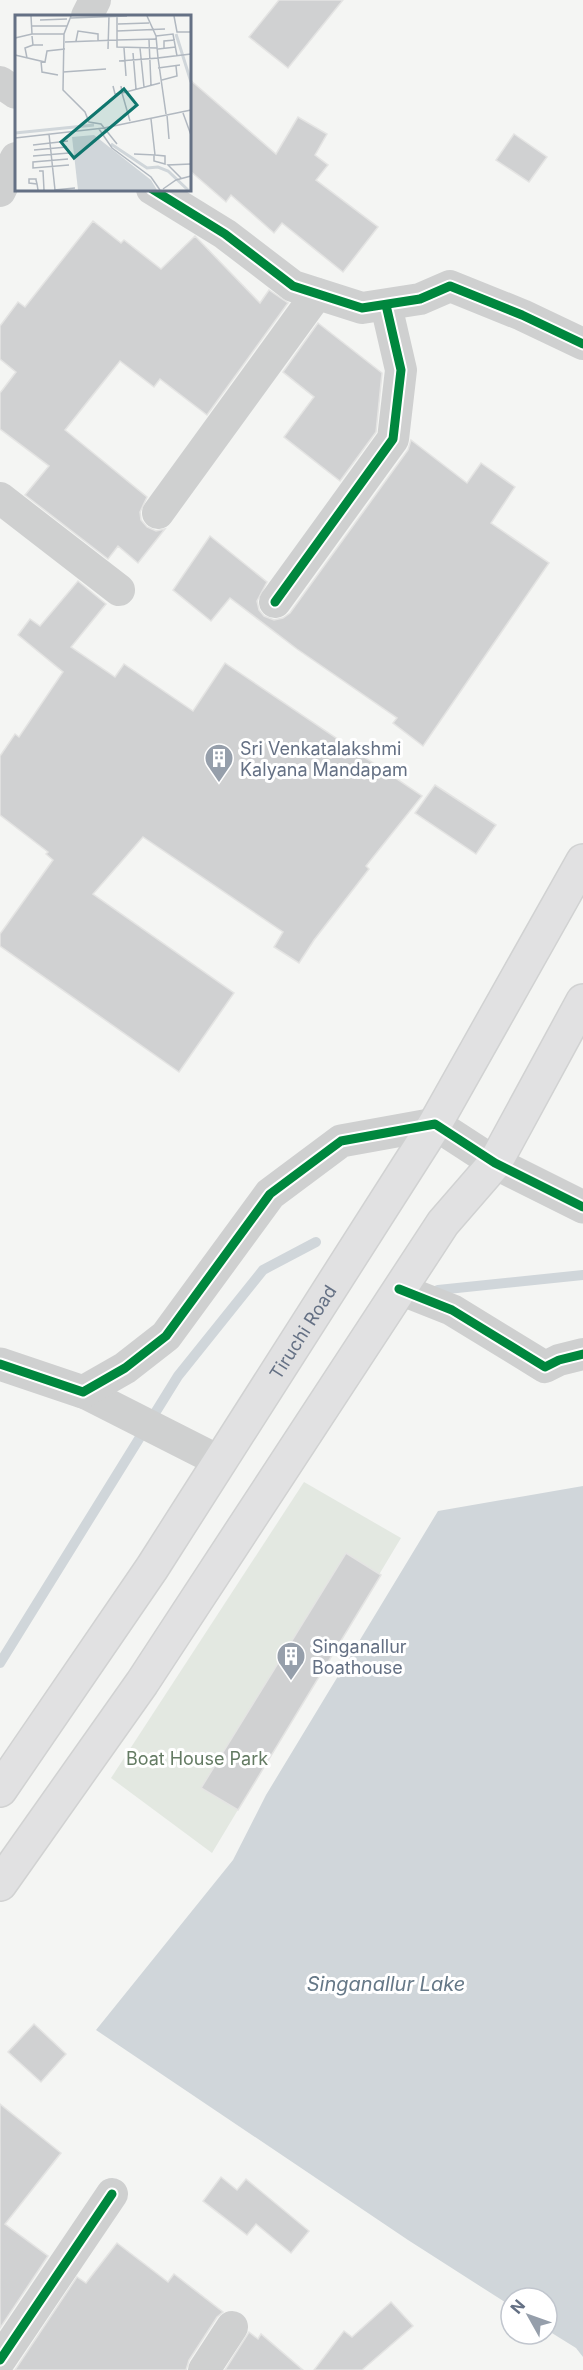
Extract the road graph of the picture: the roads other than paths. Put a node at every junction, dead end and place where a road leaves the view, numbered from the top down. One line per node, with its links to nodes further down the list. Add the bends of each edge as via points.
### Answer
1 (94, 0): 2 (street)
2 (87, 15)
3 (0, 82): 4 (street)
4 (15, 92)
5 (15, 160): 7 (street)
6 (154, 190): 8 (street, via 225,234 293,286)
7 (0, 191)
8 (317, 294): 9 (street, via 362,308); 12 (street)
9 (386, 305): 10 (street, via 420,299 450,286); 14 (street, via 401,370 393,439)
10 (583, 344)
11 (0, 498): 13 (street)
12 (158, 513)
13 (119, 590)
14 (275, 602)
15 (583, 861): 17 (highway, Tiruchi Road)
16 (583, 1001): 18 (highway)
17 (435, 1124): 18 (street); 23 (street, via 340,1141 270,1194 166,1336 124,1368); 24 (highway, Tiruchi Road)
18 (495, 1163): 19 (street); 20 (highway, via 443,1223)
19 (583, 1207)
20 (399, 1289): 21 (street, via 452,1310 545,1367); 26 (highway, via 142,1683)
21 (583, 1353)
22 (0, 1364): 23 (street)
23 (83, 1392): 24 (street)
24 (219, 1461): 25 (highway, Tiruchi Road, via 108,1634)
25 (0, 1790)
26 (0, 1884)
27 (112, 2194): 29 (street)
28 (232, 2327): 30 (street)
29 (0, 2360)
30 (204, 2370)

